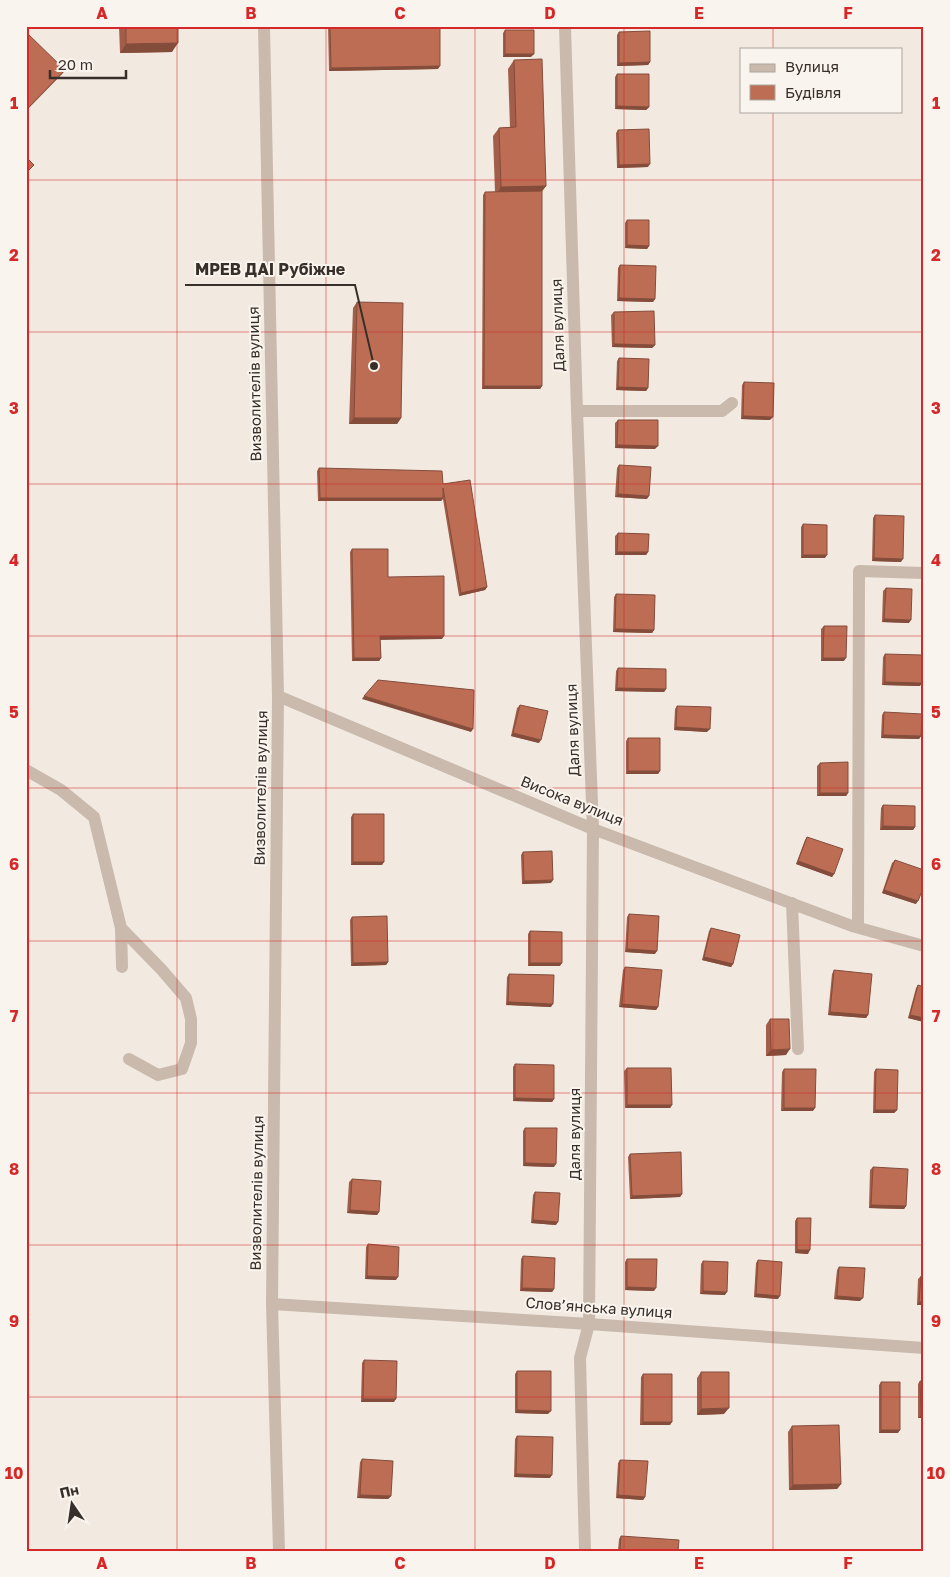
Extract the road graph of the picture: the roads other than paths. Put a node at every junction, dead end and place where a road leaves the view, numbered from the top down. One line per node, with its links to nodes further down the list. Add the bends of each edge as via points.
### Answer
1 (264, 26): 6 (street, Визволителів вулиця)
2 (565, 26): 4 (street, Даля вулиця)
3 (732, 403): 4 (street, via 722,412)
4 (577, 411): 8 (street, Даля вулиця)
5 (924, 573): 10 (street, via 859,571)
6 (278, 696): 8 (street, Висока вулиця); 16 (street, Визволителів вулиця)
7 (26, 770): 11 (street, via 61,790 94,817)
8 (593, 828): 9 (street, Висока вулиця); 17 (street, Даля вулиця)
9 (792, 903): 10 (street, Висока вулиця); 14 (street)
10 (858, 927): 12 (street, Висока вулиця)
11 (121, 928): 13 (street); 15 (street, via 186,998 191,1019 191,1043 182,1069 158,1075)
12 (924, 946)
13 (122, 968)
14 (798, 1049)
15 (128, 1060)
16 (272, 1304): 17 (street, Слов’янська вулиця); 19 (street, Визволителів вулиця)
17 (589, 1324): 18 (street, Слов’янська вулиця); 20 (street, Даля вулиця, via 580,1358)
18 (924, 1348)
19 (279, 1551)
20 (585, 1551)

